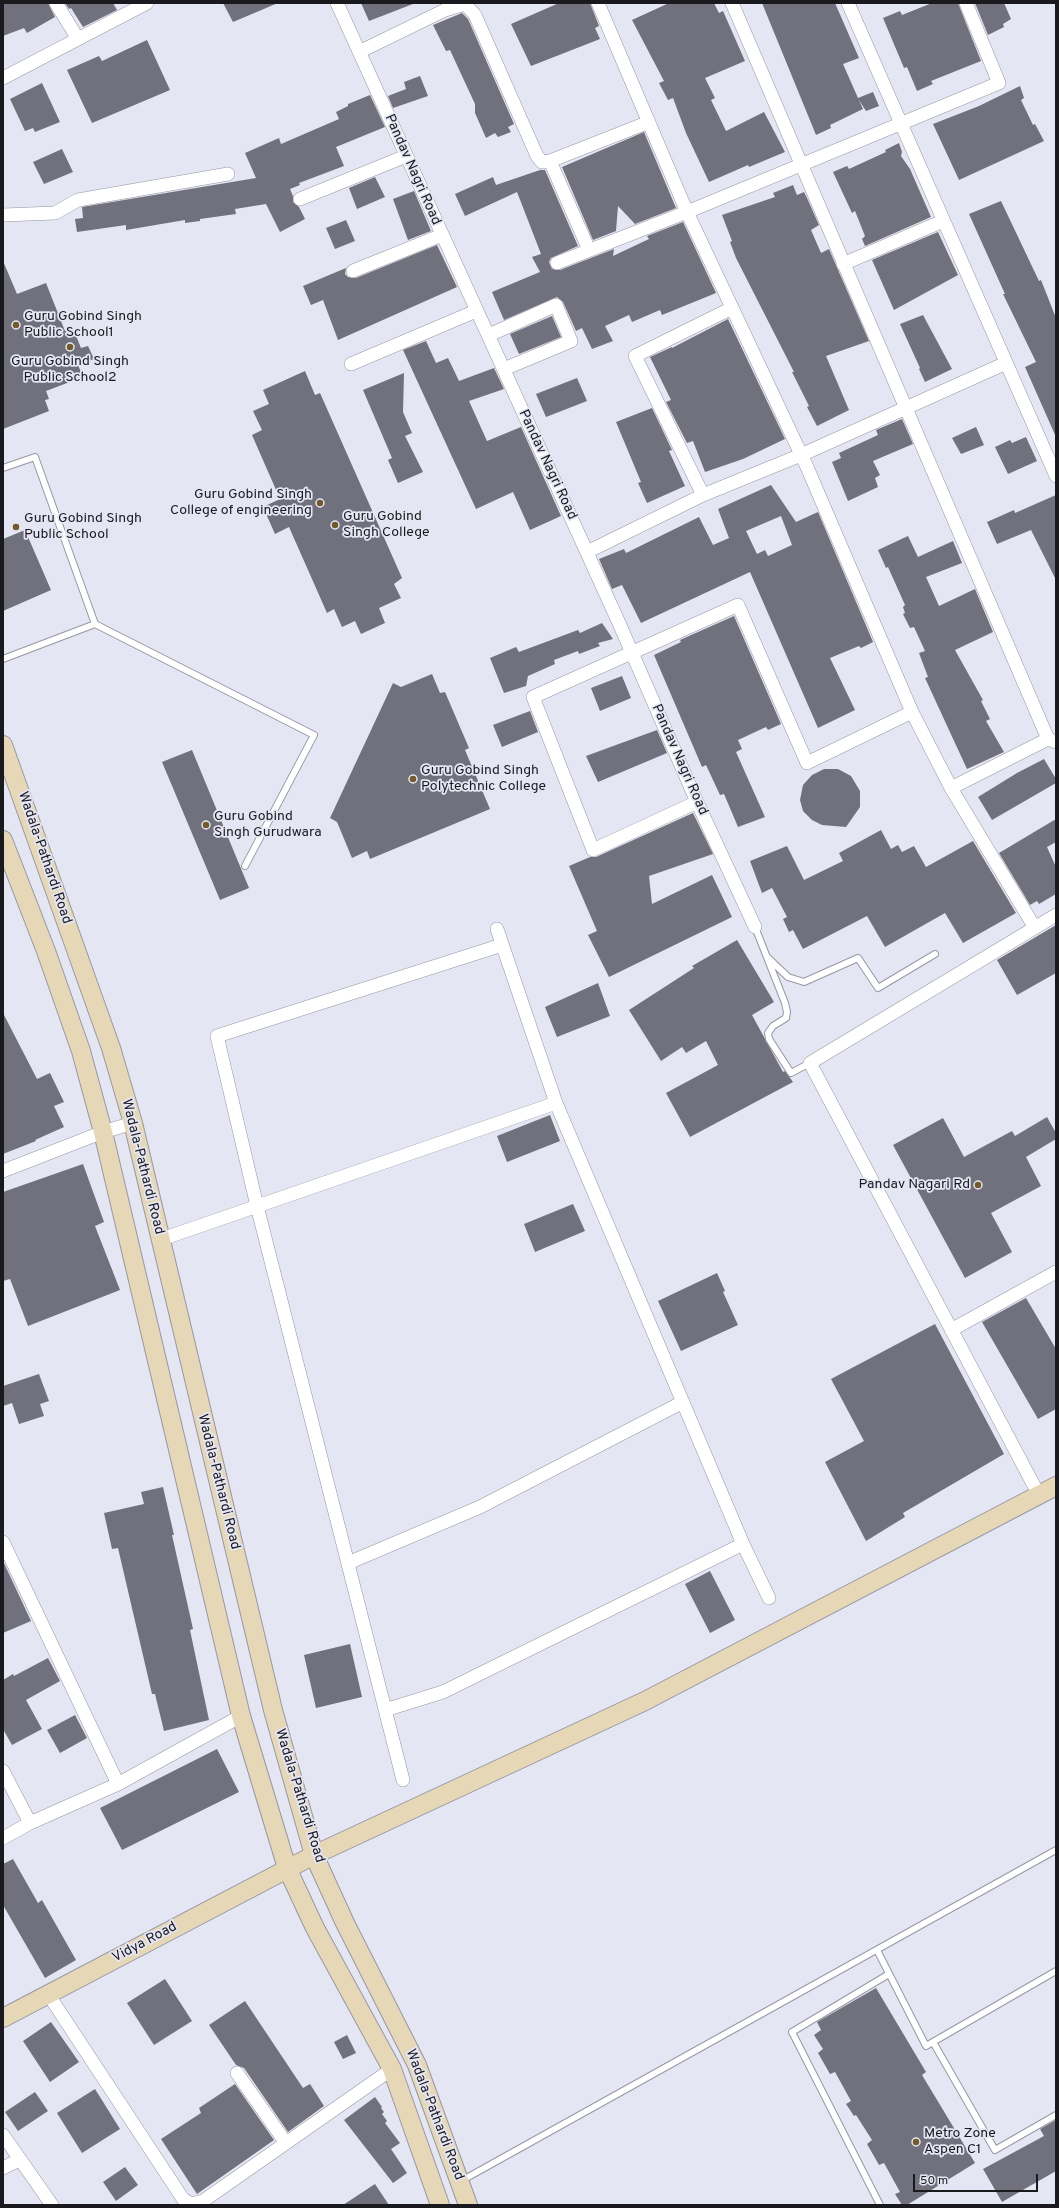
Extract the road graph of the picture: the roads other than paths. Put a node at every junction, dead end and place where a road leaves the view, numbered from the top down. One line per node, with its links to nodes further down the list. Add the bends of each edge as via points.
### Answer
1 (56, 3): 8 (street)
2 (147, 3): 8 (street)
3 (337, 3): 9 (street, Pandav Nagri Road)
4 (598, 3): 11 (street)
5 (732, 3): 15 (street)
6 (848, 3): 12 (street)
7 (966, 3): 12 (street, via 999,83)
8 (78, 40): 10 (street)
9 (360, 52): 13 (street, Pandav Nagri Road); 14 (street, via 445,10 464,4 475,15 537,156 542,162)
10 (3, 78)
11 (649, 122): 14 (street); 18 (street)
12 (900, 124): 15 (street); 20 (street)
13 (406, 156): 17 (street); 21 (street, Pandav Nagri Road)
14 (550, 161): 22 (street)
15 (800, 166): 18 (street); 24 (street)
16 (228, 174): 19 (street, via 78,200 55,212)
17 (300, 199)
18 (688, 212): 22 (street); 26 (street)
19 (3, 215)
20 (943, 221): 24 (street); 29 (street)
21 (442, 235): 25 (street); 27 (street, Pandav Nagri Road)
22 (589, 250): 23 (street)
23 (557, 263)
24 (843, 264): 32 (street)
25 (353, 272)
26 (732, 308): 33 (street); 37 (street, via 635,356)
27 (476, 311): 28 (street, Pandav Nagri Road); 30 (street)
28 (489, 335): 31 (street, Pandav Nagri Road); 31 (street, via 556,305 571,340)
29 (1006, 363): 32 (street); 34 (street)
30 (352, 364)
31 (504, 370): 38 (street, Pandav Nagri Road)
32 (906, 408): 33 (street); 43 (street)
33 (801, 455): 37 (street); 42 (street)
34 (1053, 462): 36 (street)
35 (3, 468): 39 (lane, via 35,457)
36 (1056, 476)
37 (703, 495): 38 (street)
38 (587, 552): 40 (street, Pandav Nagri Road)
39 (95, 624): 41 (lane); 48 (lane, via 314,735)
40 (633, 653): 42 (street, via 738,605 807,763); 46 (street, Pandav Nagri Road); 46 (street, via 533,697 593,850)
41 (3, 659)
42 (912, 712): 45 (street)
43 (1052, 741): 45 (street)
44 (3, 745): 58 (main road, Wadala-Pathardi Road, via 111,1048)
45 (951, 788): 51 (street)
46 (697, 802): 50 (street, Pandav Nagri Road)
47 (3, 840): 59 (main road, Wadala-Pathardi Road, via 66,1008)
48 (244, 866)
49 (1056, 916): 51 (street)
50 (755, 927): 55 (lane)
51 (1035, 928): 56 (street)
52 (497, 929): 53 (street)
53 (502, 945): 57 (street); 61 (street, via 217,1036)
54 (935, 954): 55 (lane, via 878,988 858,958 804,982 788,976)
55 (767, 957): 56 (lane, via 787,1012 786,1018 773,1026 768,1033 769,1039 791,1073)
56 (810, 1063): 64 (street)
57 (556, 1103): 61 (street); 65 (street)
58 (132, 1123): 59 (street); 62 (main road, Wadala-Pathardi Road)
59 (103, 1132): 60 (street); 73 (main road, Wadala-Pathardi Road)
60 (3, 1170)
61 (257, 1206): 62 (street); 70 (street)
62 (159, 1240): 80 (main road, Wadala-Pathardi Road, via 274,1710)
63 (1056, 1272): 64 (street)
64 (951, 1330): 67 (street)
65 (683, 1402): 69 (street); 70 (street, via 480,1507)
66 (1056, 1486): 67 (main road, Vidya Road)
67 (1039, 1495): 80 (main road, Vidya Road, via 646,1701)
68 (3, 1542): 76 (street)
69 (743, 1544): 71 (street); 72 (street, via 443,1692)
70 (348, 1563): 72 (street)
71 (769, 1598)
72 (385, 1710): 75 (street)
73 (241, 1716): 76 (street); 81 (main road, Wadala-Pathardi Road)
74 (3, 1771): 77 (street)
75 (402, 1780)
76 (118, 1784): 77 (street)
77 (30, 1823): 78 (street)
78 (3, 1838)
79 (1056, 1850): 82 (lane)
80 (314, 1855): 81 (main road, Vidya Road); 95 (main road, Wadala-Pathardi Road, via 345,1923 417,2065)
81 (287, 1868): 85 (main road, Vidya Road); 88 (main road, Wadala-Pathardi Road, via 315,1928)
82 (877, 1950): 84 (lane); 95 (lane)
83 (1056, 1972): 87 (lane)
84 (889, 1974): 87 (lane, via 926,2046); 99 (lane, via 792,2032)
85 (48, 1994): 86 (main road, Vidya Road); 92 (street, via 191,2204 203,2201)
86 (3, 2018)
87 (933, 2042): 90 (lane, via 995,2150)
88 (392, 2069): 92 (street); 96 (main road, Wadala-Pathardi Road)
89 (237, 2073): 92 (street)
90 (1056, 2115)
91 (3, 2135): 93 (street)
92 (286, 2143)
93 (19, 2160): 94 (street); 97 (street)
94 (3, 2168)
95 (460, 2181): 98 (main road, Wadala-Pathardi Road)
96 (437, 2203)
97 (52, 2205)
98 (468, 2205)
99 (880, 2205)

